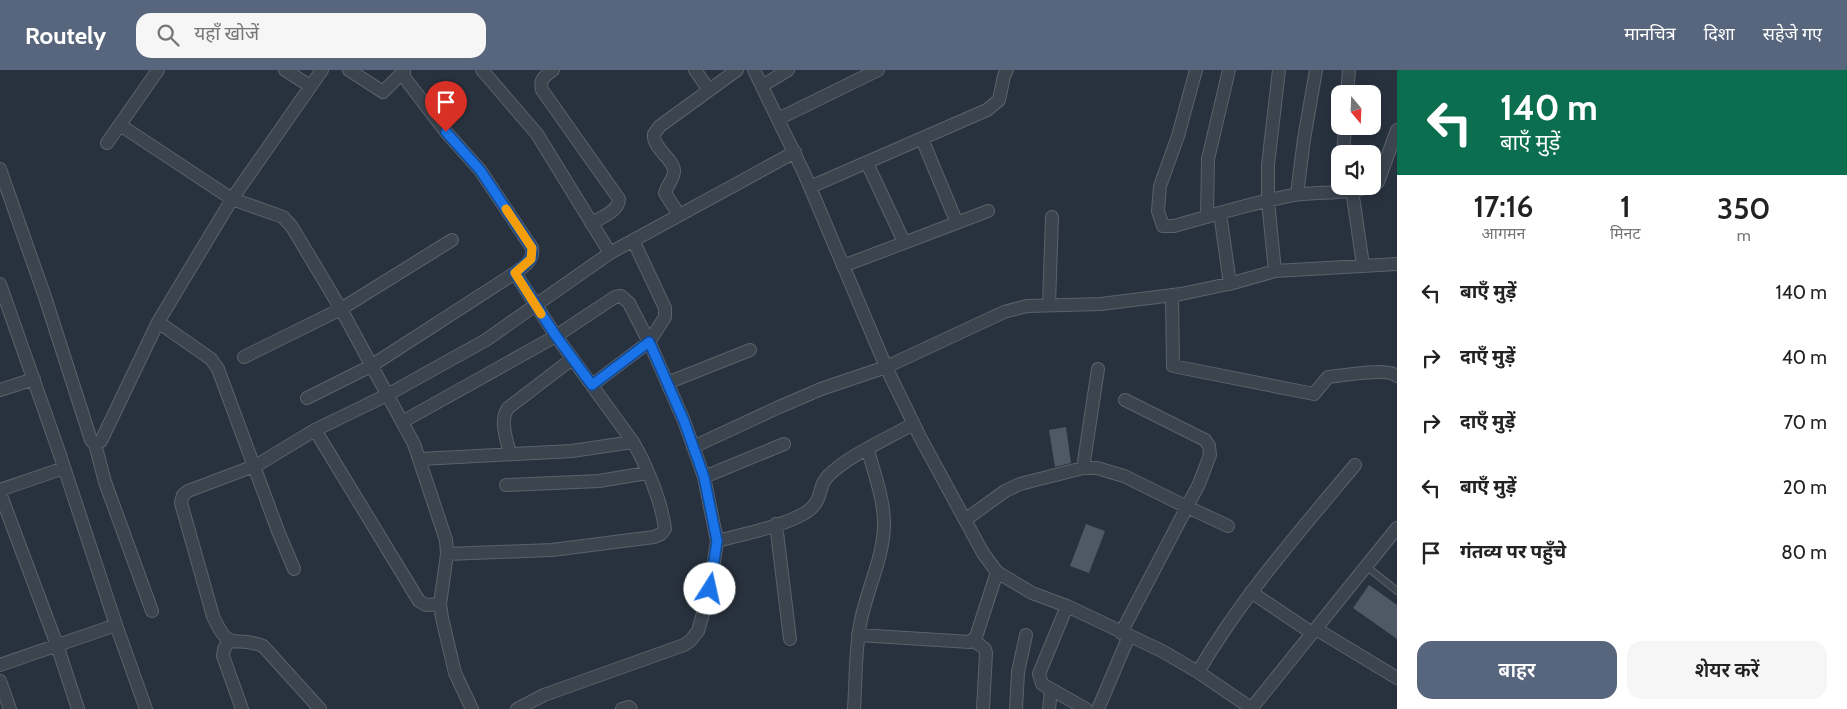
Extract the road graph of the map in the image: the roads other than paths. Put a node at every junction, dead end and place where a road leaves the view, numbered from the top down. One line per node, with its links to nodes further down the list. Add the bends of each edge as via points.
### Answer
1 (158, 70): 24 (street)
2 (286, 70): 20 (street)
3 (322, 70): 20 (street)
4 (349, 70): 18 (street, via 383,92)
5 (482, 70): 43 (street, via 538,134)
6 (553, 70): 43 (street, via 542,79 542,90 619,199 616,208)
7 (695, 70): 22 (street)
8 (737, 70): 22 (street)
9 (754, 70): 21 (street)
10 (788, 70): 21 (street)
11 (878, 70): 23 (street)
12 (1008, 70): 26 (street, via 995,104)
13 (1196, 70): 42 (street, via 1160,186 1158,211 1163,226 1168,227)
14 (1229, 70): 42 (street, via 1208,159)
15 (1279, 70): 37 (street, via 1269,144)
16 (1316, 70): 34 (street)
17 (1349, 70): 19 (street)
18 (403, 71): 53 (street, via 446,132 480,170 532,248 531,259)
19 (1348, 85)
20 (310, 86): 36 (street)
21 (762, 86): 23 (street)
22 (709, 90): 40 (street, via 654,134 655,141 674,168 665,193)
23 (778, 119): 28 (street)
24 (120, 126): 27 (street); 36 (street)
25 (1397, 130): 31 (street)
26 (922, 139): 29 (street); 44 (street)
27 (108, 143)
28 (795, 152): 32 (street); 40 (street)
29 (867, 163): 32 (street); 47 (street)
30 (0, 169): 81 (street, via 90,439)
31 (1381, 174)
32 (810, 187): 51 (street)
33 (1331, 191): 34 (street)
34 (1297, 194): 37 (street)
35 (1347, 195): 50 (street)
36 (232, 199): 59 (street, via 287,220); 60 (street)
37 (1268, 200): 39 (street); 52 (street)
38 (988, 211): 44 (street)
39 (1220, 213): 42 (street); 55 (street)
40 (679, 215): 46 (street)
41 (1052, 217): 57 (street)
42 (1207, 217)
43 (592, 223): 48 (street)
44 (957, 223): 47 (street)
45 (452, 240): 59 (street)
46 (633, 240): 48 (street); 62 (street, via 665,312)
47 (904, 242): 51 (street)
48 (610, 253): 58 (street)
49 (1397, 264): 50 (street)
50 (1363, 265): 52 (street)
51 (843, 266): 67 (street)
52 (1274, 271): 55 (street)
53 (515, 273): 58 (street); 66 (street)
54 (0, 284): 70 (street)
55 (1230, 284): 56 (street)
56 (1172, 295): 57 (street, via 1101,304); 69 (street, via 1174,366 1314,394 1328,377 1384,372)
57 (1049, 304): 67 (street, via 1004,312)
58 (536, 306): 61 (street); 74 (street, via 486,340)
59 (341, 309): 64 (street); 66 (street)
60 (158, 322): 81 (street, via 101,441); 88 (street, via 211,359 218,368)
61 (556, 336): 62 (street, via 621,296 630,303); 65 (street); 77 (street)
62 (649, 342): 71 (street); 72 (street)
63 (750, 350): 71 (street)
64 (244, 357)
65 (572, 359): 72 (street); 85 (street, via 504,414)
66 (371, 366): 74 (street); 75 (street)
67 (886, 367): 78 (street); 83 (street, via 794,400)
68 (1098, 369): 90 (street)
69 (1397, 376)
70 (34, 379): 73 (street); 89 (street)
71 (667, 383): 83 (street)
72 (592, 385): 80 (street)
73 (0, 390)
74 (387, 395): 77 (street); 79 (street)
75 (307, 398)
76 (1125, 400): 95 (street, via 1189,430 1209,446 1210,455)
77 (402, 422): 86 (street)
78 (913, 424): 84 (street); 96 (street)
79 (315, 430): 88 (street); 107 (street, via 420,601 426,605)
80 (633, 442): 85 (street, via 572,451); 91 (street)
81 (95, 444): 109 (street, via 105,482)
82 (784, 444): 92 (street)
83 (693, 447): 92 (street)
84 (868, 450): 97 (street, via 829,475 815,505 793,519); 112 (street, via 884,520 878,558)
85 (510, 454): 86 (street)
86 (420, 459): 101 (street, via 446,540)
87 (1355, 465): 106 (street)
88 (254, 466): 103 (street); 117 (street, via 188,491 181,499 213,616)
89 (64, 468): 94 (street); 110 (street)
90 (1083, 468): 95 (street, via 1097,468 1124,476); 96 (street, via 1020,484)
91 (647, 473): 93 (street, via 599,481); 101 (street, via 665,530 654,537 552,550)
92 (704, 477): 100 (street)
93 (506, 485)
94 (0, 492): 118 (street)
95 (1187, 507): 98 (street); 114 (street)
96 (965, 520): 104 (street)
97 (776, 524): 100 (street); 115 (street)
98 (1228, 526)
99 (1397, 528): 102 (street)
100 (717, 541): 131 (street, via 710,589 698,631 690,642 544,695)
101 (447, 554): 107 (street)
102 (1366, 566): 105 (lane); 111 (street)
103 (294, 569)
104 (997, 572): 108 (street, via 1032,593); 116 (street)
105 (1397, 591)
106 (1251, 592): 111 (street); 120 (street)
107 (440, 604): 130 (street, via 455,673)
108 (1067, 606): 114 (street); 123 (street, via 1039,674 1042,684)
109 (152, 611)
110 (116, 625): 118 (street); 127 (street)
111 (1314, 631): 121 (street); 124 (street)
112 (858, 635): 116 (street); 134 (street)
113 (1026, 635): 136 (street, via 1018,672)
114 (1125, 635): 120 (street); 139 (street)
115 (790, 639)
116 (973, 640): 135 (street, via 986,653)
117 (229, 641): 128 (street, via 223,656); 129 (street, via 263,646)
118 (57, 645): 119 (street); 126 (street)
119 (0, 665)
120 (1198, 672): 124 (street)
121 (1397, 678)
122 (0, 680): 125 (street)
123 (1051, 690): 137 (street); 138 (street)
124 (1251, 708)
125 (10, 709)
126 (78, 709)
127 (146, 709)
128 (242, 709)
129 (320, 709)
130 (472, 709)
131 (517, 709)
132 (622, 709): 133 (street)
133 (631, 709)
134 (854, 709)
135 (983, 709)
136 (1016, 709)
137 (1049, 709)
138 (1086, 709)
139 (1098, 709)

